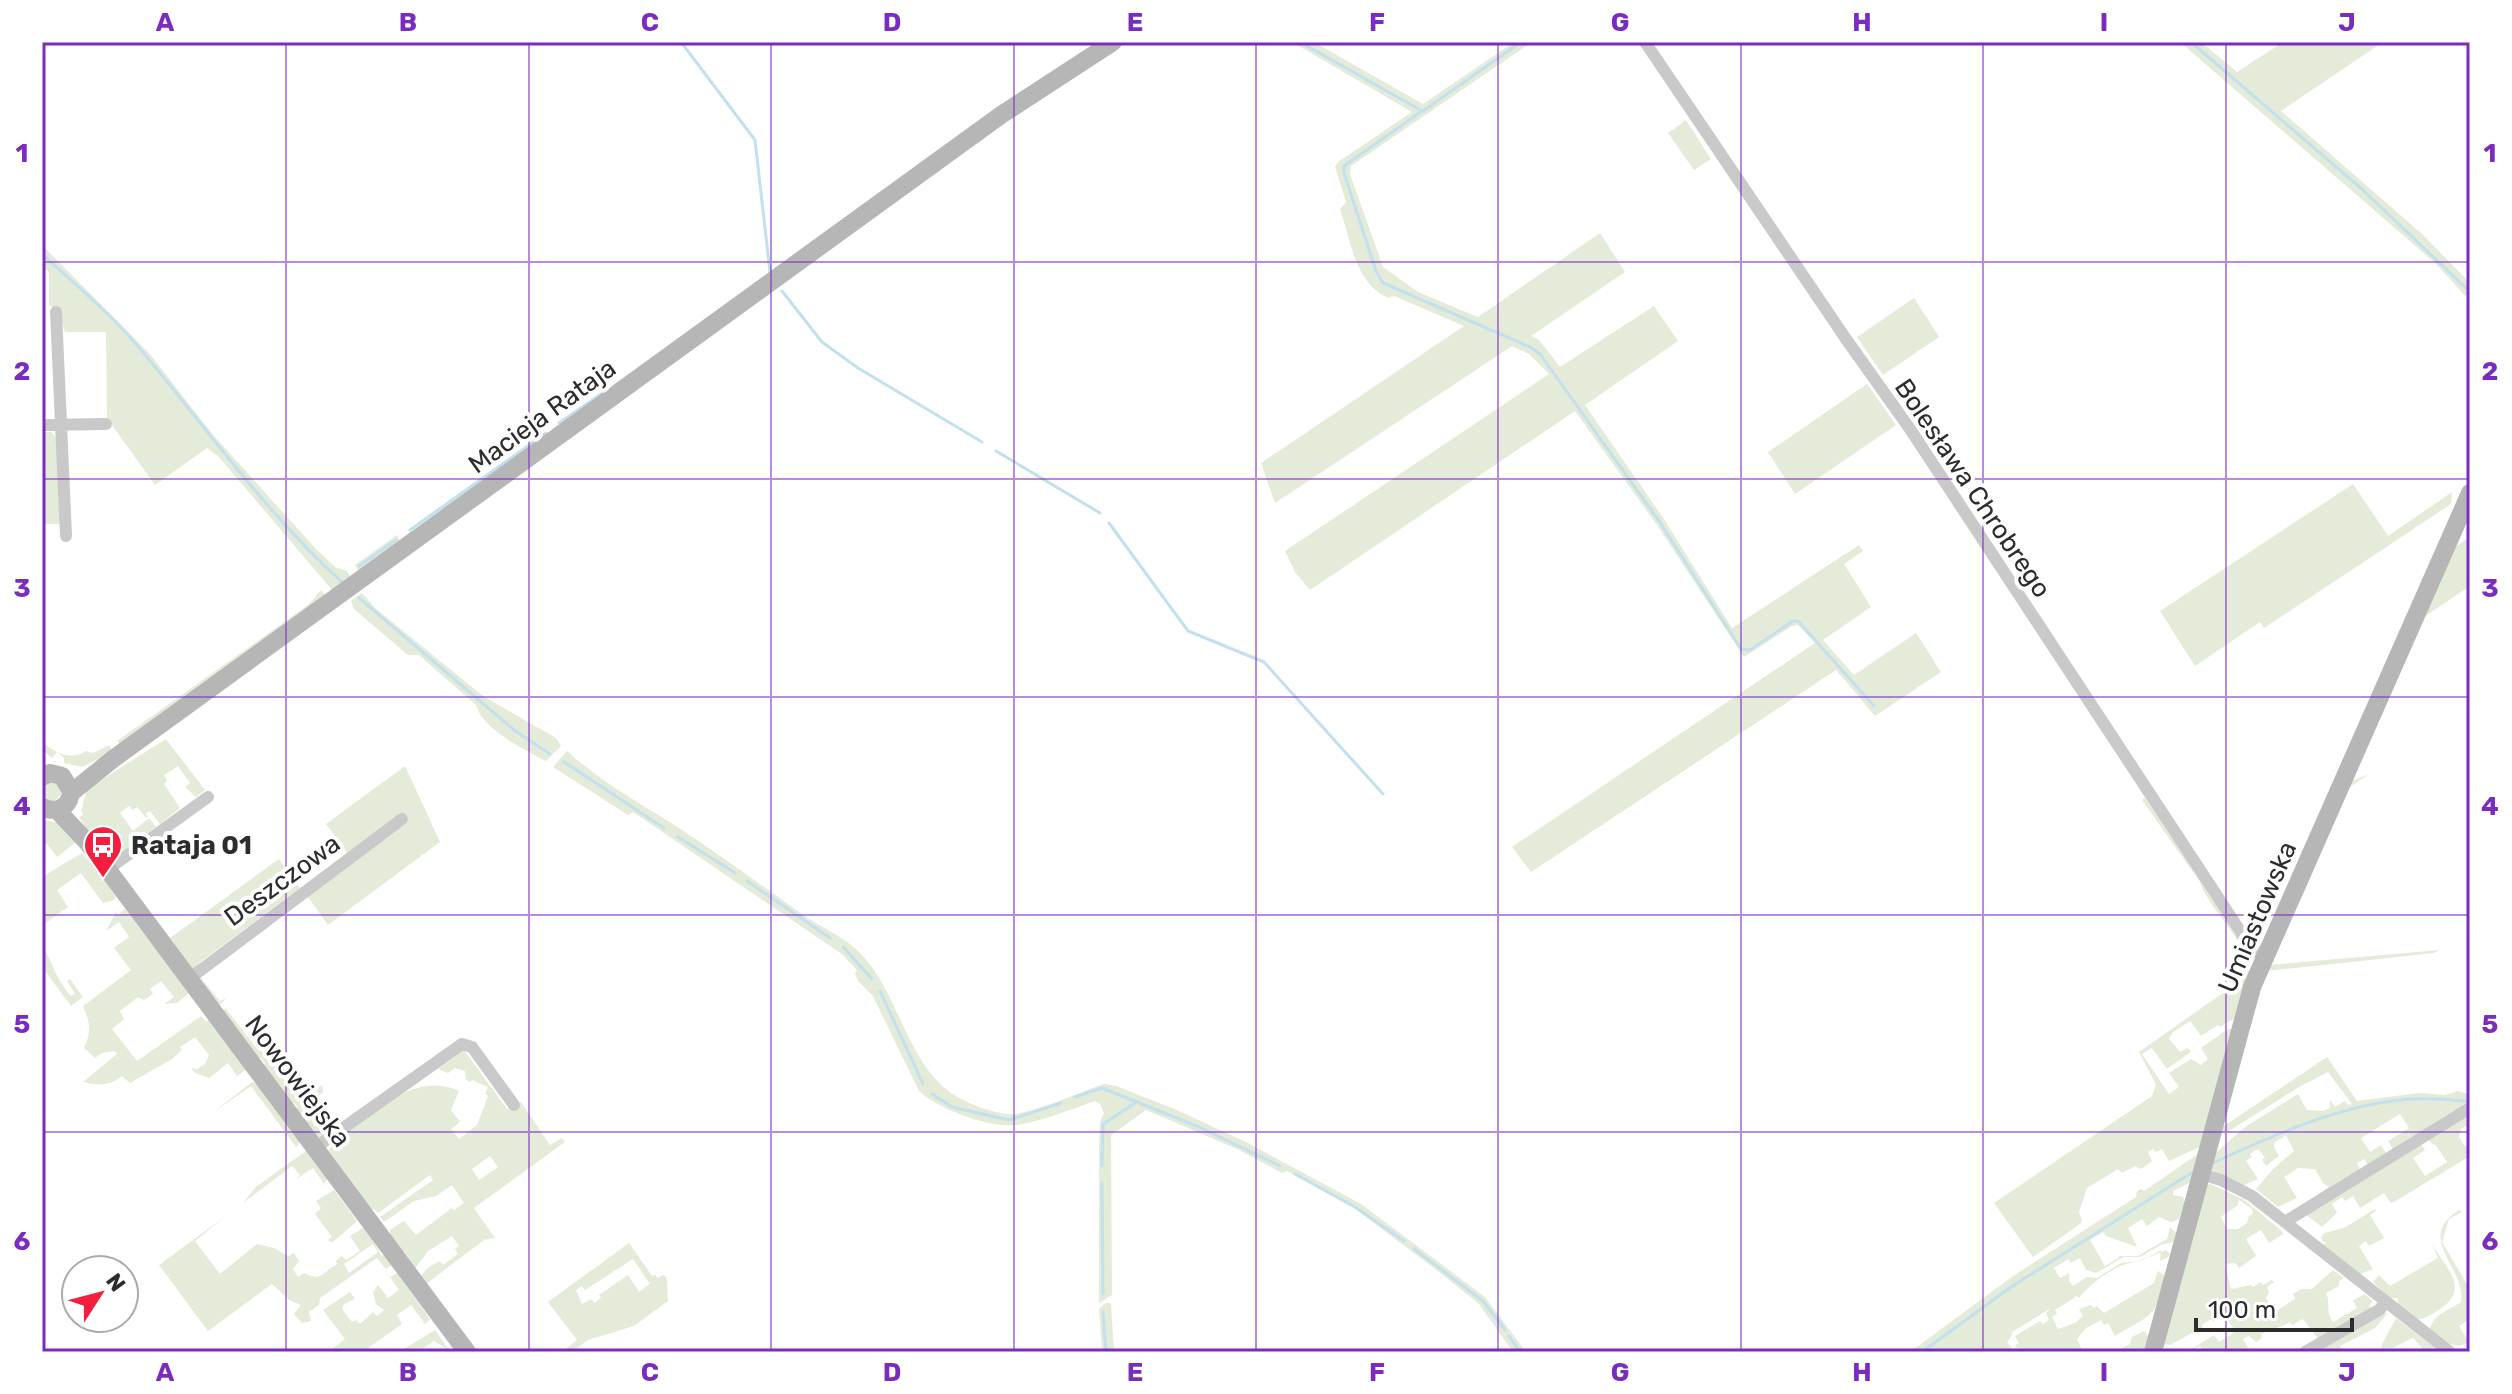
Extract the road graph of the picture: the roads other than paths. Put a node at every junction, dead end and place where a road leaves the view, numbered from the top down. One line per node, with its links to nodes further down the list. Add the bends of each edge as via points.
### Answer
1 (1113, 42): 9 (street, Macieja Rataja, via 1001,115 113,759)
2 (1645, 42): 13 (street, Bolesława Chrobrego, via 1910,429 2250,946)
3 (56, 312): 6 (street)
4 (106, 424): 6 (street)
5 (42, 425): 6 (street)
6 (60, 425): 8 (street)
7 (2470, 493): 13 (street, Umiastowska)
8 (66, 536)
9 (52, 791): 12 (street, Nowowiejska)
10 (208, 797): 12 (street)
11 (402, 819): 14 (street, Deszczowa)
12 (107, 870): 14 (street, Nowowiejska)
13 (2263, 957): 18 (street, Umiastowska)
14 (189, 979): 17 (street, Nowowiejska)
15 (514, 1105): 17 (street, via 472,1047 462,1044)
16 (2470, 1108): 19 (street)
17 (315, 1148): 21 (street, Nowowiejska)
18 (2200, 1174): 19 (street, via 2238,1188); 22 (street, Umiastowska)
19 (2285, 1222): 20 (street)
20 (2386, 1302): 23 (street); 24 (street)
21 (467, 1352)
22 (2153, 1352)
23 (2305, 1352)
24 (2450, 1352)

